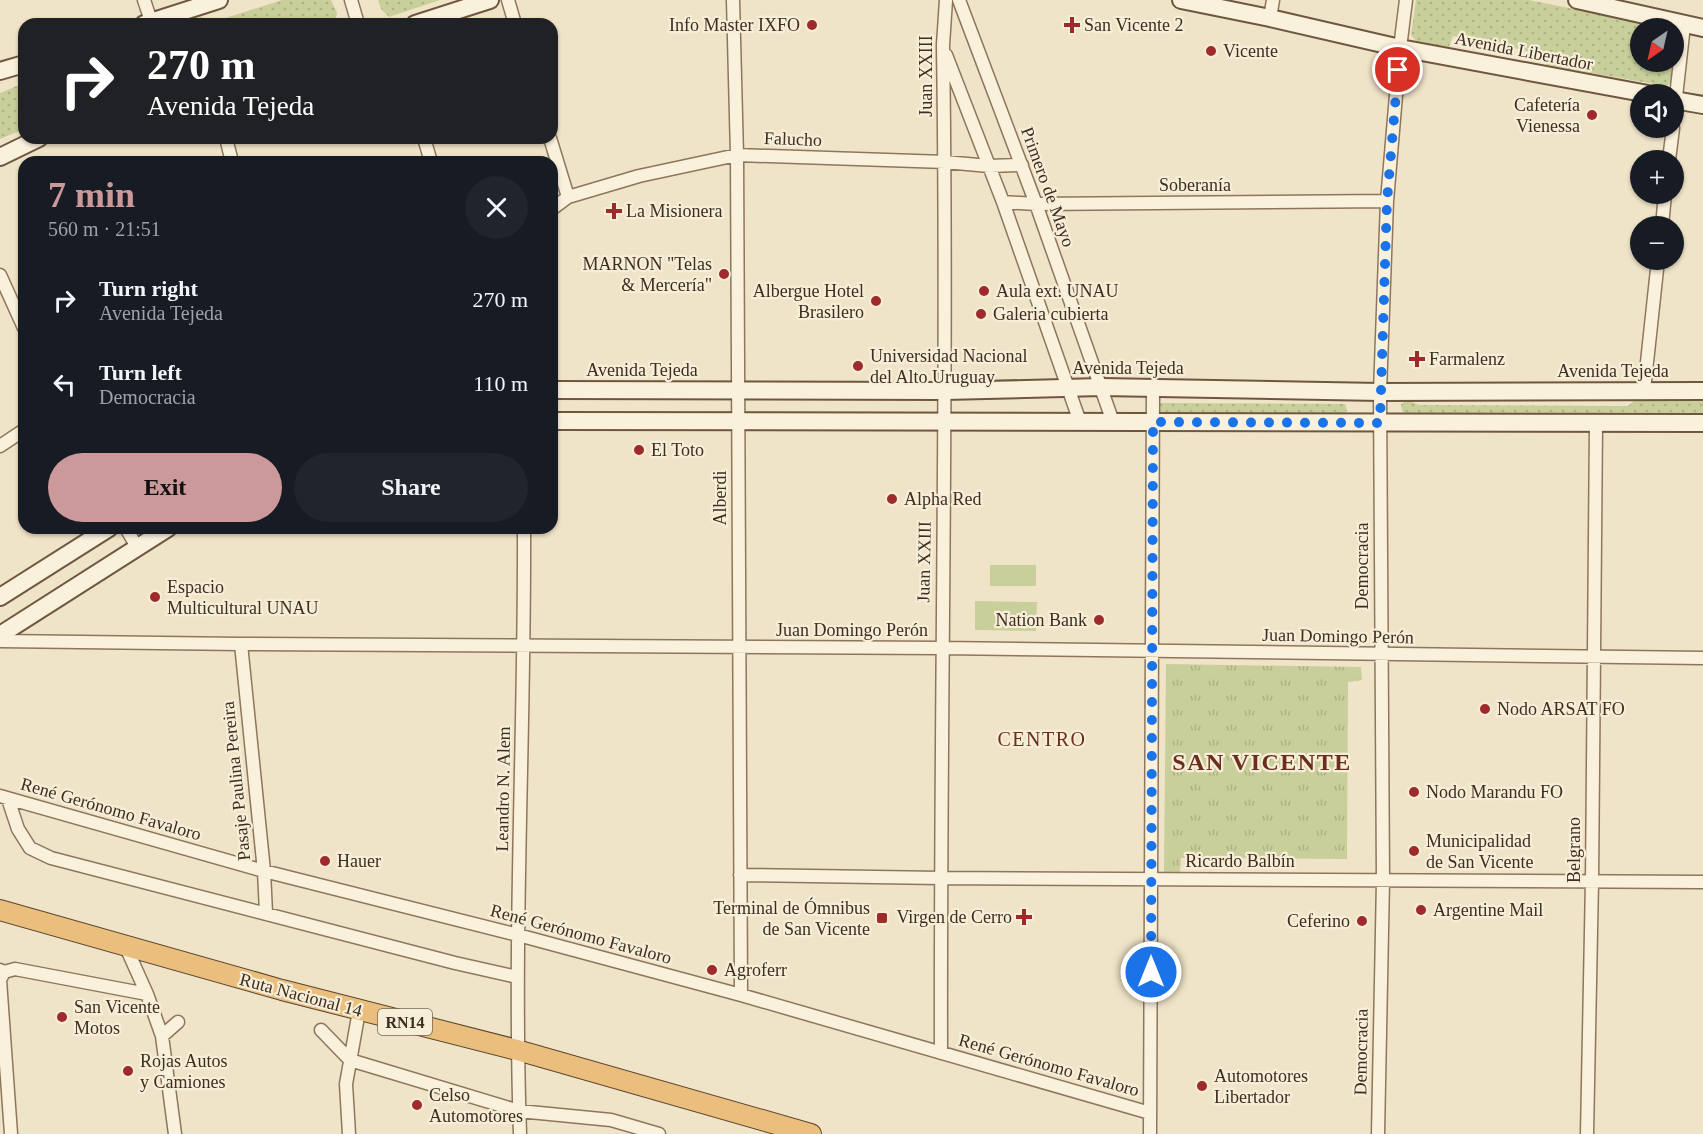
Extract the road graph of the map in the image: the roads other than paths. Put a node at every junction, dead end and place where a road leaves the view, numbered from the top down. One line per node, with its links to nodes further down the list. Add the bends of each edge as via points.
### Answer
1 (144, 0): 13 (street)
2 (219, 0): 14 (main road)
3 (351, 0): 15 (street)
4 (490, 0): 16 (main road)
5 (508, 0): 17 (street)
6 (733, 0): 30 (street, Alberdi)
7 (946, 0): 22 (street, Juan XXIII)
8 (959, 0): 34 (street, Primero de Mayo)
9 (1182, 0): 18 (main road, Avenida Libertador)
10 (1273, 0): 18 (street)
11 (1406, 0): 23 (street, Democracia)
12 (1576, 0): 19 (main road)
13 (148, 18)
14 (164, 18)
15 (356, 18)
16 (434, 18)
17 (513, 18)
18 (1270, 18): 23 (main road, Avenida Libertador)
19 (1654, 18)
20 (1684, 25): 21 (main road)
21 (1703, 28)
22 (943, 45): 32 (street, Juan XXIII); 35 (street)
23 (1400, 48): 26 (main road, Avenida Libertador); 37 (street, Democracia)
24 (18, 66): 25 (main road)
25 (0, 71)
26 (1630, 91)
27 (1684, 105): 28 (main road)
28 (1703, 105)
29 (27, 144): 31 (main road)
30 (737, 155): 32 (street, Falucho); 36 (street, Falucho, via 639,176); 48 (street, Alberdi)
31 (0, 157)
32 (945, 162): 35 (street, Falucho); 50 (street, Juan XXIII)
33 (558, 164): 36 (street)
34 (1022, 165): 35 (street, Falucho); 40 (street, Primero de Mayo)
35 (989, 166): 38 (street)
36 (568, 197): 39 (street)
37 (1387, 201): 40 (street, Soberanía); 52 (street, Democracia)
38 (1003, 202): 40 (street, Soberanía); 46 (street)
39 (558, 204)
40 (1036, 204): 44 (street, Primero de Mayo)
41 (1657, 270): 49 (street)
42 (0, 275): 43 (street)
43 (18, 315)
44 (1101, 387): 45 (main road, Avenida Tejeda); 46 (main road, Avenida Tejeda); 57 (street, Primero de Mayo)
45 (1153, 387): 52 (main road, Avenida Tejeda); 58 (street)
46 (1069, 388): 50 (main road, Avenida Tejeda); 56 (street)
47 (558, 390): 48 (main road, Avenida Tejeda)
48 (737, 390): 50 (main road, Avenida Tejeda); 54 (street, Alberdi)
49 (1644, 390): 51 (main road, Avenida Tejeda); 52 (main road, Avenida Tejeda)
50 (945, 391): 55 (street, Juan XXIII)
51 (1703, 391)
52 (1380, 392): 59 (street, Democracia)
53 (558, 421): 54 (main road)
54 (737, 422): 55 (main road); 74 (street, Alberdi)
55 (944, 422): 56 (main road); 75 (street, Juan XXIII)
56 (1080, 422): 57 (main road)
57 (1113, 422): 58 (main road)
58 (1153, 422): 59 (main road); 76 (street)
59 (1380, 423): 60 (main road); 77 (street, Democracia)
60 (1596, 423): 61 (main road); 78 (street, Belgrano)
61 (1703, 423)
62 (18, 434): 63 (street)
63 (0, 446)
64 (100, 534): 69 (main road)
65 (129, 534): 68 (street)
66 (158, 534): 68 (main road)
67 (524, 534): 73 (street, Leandro N. Alem)
68 (137, 547): 70 (main road)
69 (0, 597)
70 (0, 635)
71 (0, 641): 72 (street, Juan Domingo Perón)
72 (241, 644): 73 (street, Juan Domingo Perón); 81 (street, Pasaje Paulina Pereira)
73 (525, 645): 74 (street, Juan Domingo Perón); 90 (street, Leandro N. Alem)
74 (738, 648): 75 (street, Juan Domingo Perón); 82 (street, Alberdi)
75 (942, 648): 76 (street, Juan Domingo Perón); 83 (street, Juan XXIII)
76 (1152, 652): 77 (street, Juan Domingo Perón); 84 (street)
77 (1380, 654): 78 (street, Juan Domingo Perón); 85 (street, Democracia)
78 (1593, 657): 79 (street, Juan Domingo Perón); 86 (street, Belgrano)
79 (1703, 658)
80 (4, 797): 81 (street, René Gerónomo Favaloro); 89 (street, via 30,848 51,858)
81 (264, 871): 89 (street, Pasaje Paulina Pereira); 90 (street, René Gerónomo Favaloro)
82 (740, 875): 83 (street, Ricardo Balbín); 95 (street, Alberdi)
83 (940, 878): 84 (street, Ricardo Balbín); 101 (street, Juan XXIII)
84 (1151, 879): 85 (street, Ricardo Balbín); 104 (street)
85 (1383, 880): 86 (street, Ricardo Balbín); 112 (street, Democracia)
86 (1592, 881): 87 (street, Ricardo Balbín); 113 (street, Belgrano)
87 (1703, 882)
88 (0, 910): 91 (highway, Ruta Nacional 14 / RN14)
89 (266, 914): 93 (street)
90 (518, 935): 93 (street, Leandro N. Alem); 95 (street, René Gerónomo Favaloro)
91 (125, 945): 94 (street); 96 (highway, Ruta Nacional 14 / RN14)
92 (2, 971): 94 (street, via 15,969); 105 (street)
93 (517, 977): 100 (street, Leandro N. Alem)
94 (147, 994): 99 (street)
95 (741, 995): 101 (street, René Gerónomo Favaloro)
96 (359, 1011): 100 (highway, Ruta Nacional 14 / RN14); 102 (street)
97 (178, 1022): 99 (street)
98 (321, 1029): 102 (street)
99 (162, 1036): 106 (street)
100 (517, 1050): 103 (street, Leandro N. Alem); 110 (highway, Ruta Nacional 14 / RN14)
101 (941, 1053): 104 (street, René Gerónomo Favaloro)
102 (350, 1060): 103 (street); 107 (street, via 346,1084)
103 (519, 1111): 108 (street, Leandro N. Alem); 109 (street, via 611,1120)
104 (1150, 1113): 111 (street)
105 (11, 1134)
106 (175, 1134)
107 (349, 1134)
108 (520, 1134)
109 (659, 1134)
110 (811, 1134)
111 (1150, 1134)
112 (1378, 1134)
113 (1587, 1134)

